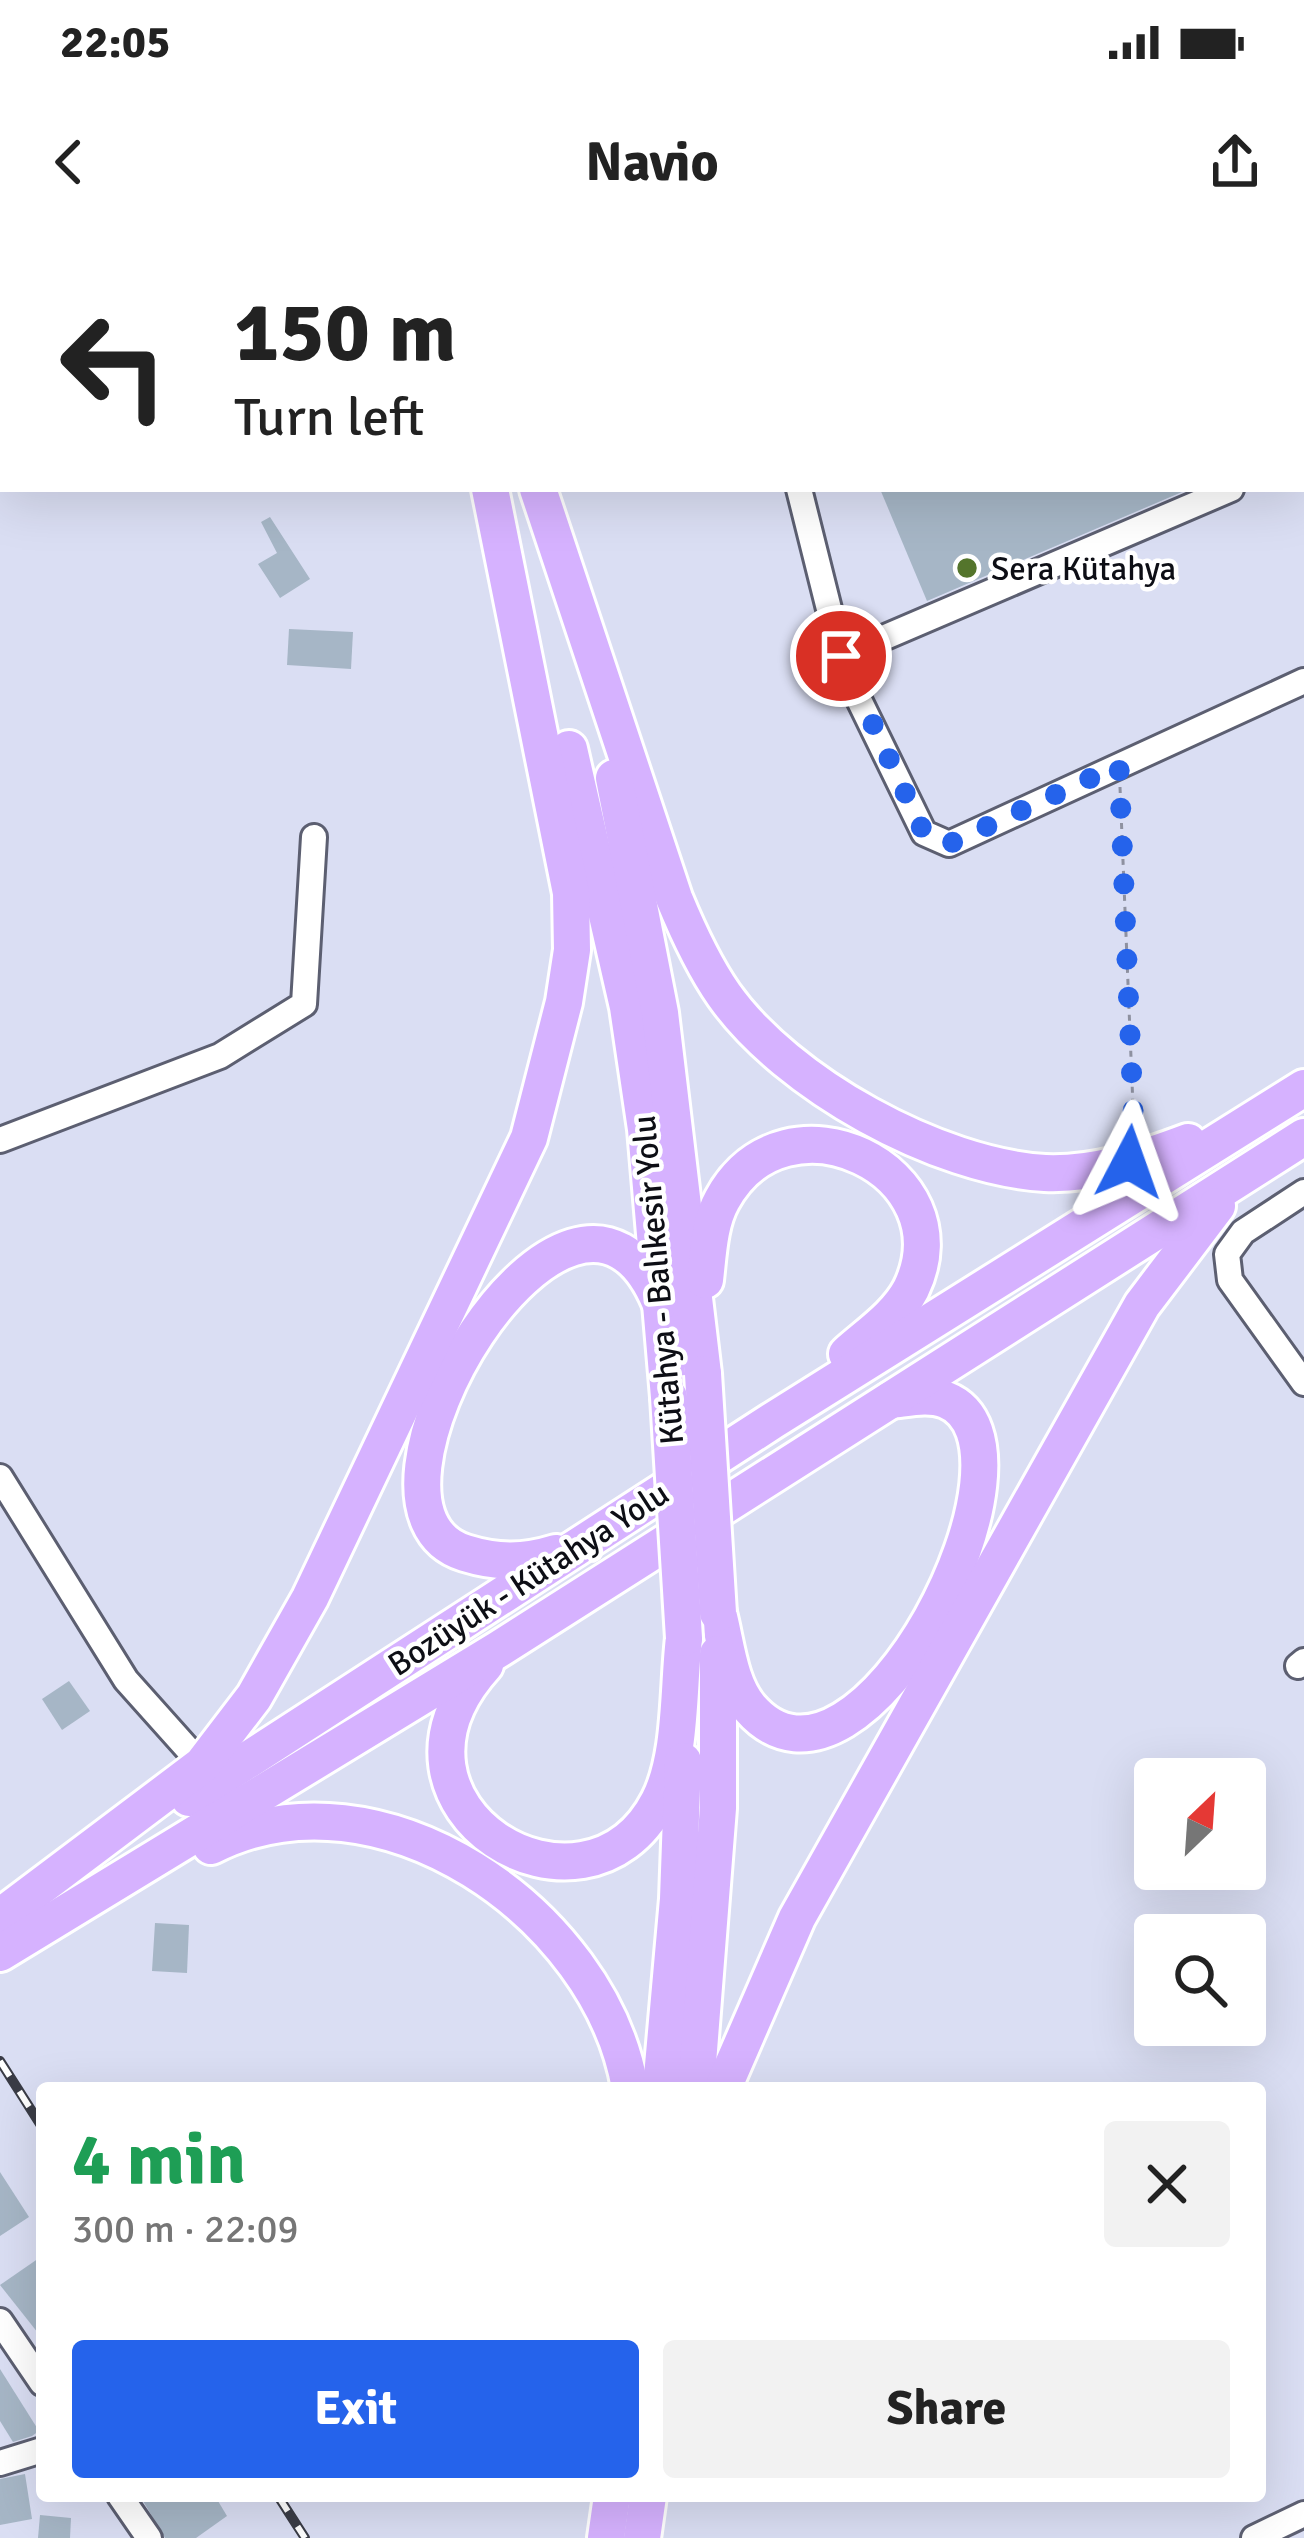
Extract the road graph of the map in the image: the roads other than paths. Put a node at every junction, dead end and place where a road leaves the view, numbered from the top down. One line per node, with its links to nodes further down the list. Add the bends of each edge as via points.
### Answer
1 (494, 492): 16 (highway, Kütahya - Balıkesir Yolu, via 548,666 628,1007)
2 (494, 492): 26 (highway, via 571,893 572,950 549,1073 505,1193 310,1598 254,1697)
3 (538, 492): 11 (highway, via 695,949 726,999 770,1045 941,1151 995,1167 1050,1173 1129,1162)
4 (538, 492): 17 (highway, Kütahya - Balıkesir Yolu, via 601,715 633,866 660,1013)
5 (800, 492): 7 (street)
6 (1224, 492): 7 (street)
7 (841, 656): 8 (street, via 924,833 949,844)
8 (1304, 682)
9 (314, 837): 13 (street, via 304,1004 220,1056)
10 (1304, 1088): 11 (highway, Bozüyük - Kütahya Yolu)
11 (1264, 1113): 20 (highway, Bozüyük - Kütahya Yolu)
12 (1304, 1137): 14 (highway, Bozüyük - Kütahya Yolu)
13 (0, 1140)
14 (1268, 1159): 19 (highway, Bozüyük - Kütahya Yolu); 32 (highway, via 1182,1245 1133,1321 797,1918)
15 (1304, 1192): 18 (street, via 1244,1232 1227,1254 1230,1280)
16 (664, 1310): 22 (highway, via 652,1282 620,1252 580,1243 557,1250 509,1289 437,1413 420,1499 432,1532 485,1560 535,1559); 24 (highway, Kütahya - Balıkesir Yolu, bridge)
17 (703, 1374): 20 (highway, via 709,1246 736,1181 788,1146 818,1143 883,1167 918,1220 912,1287); 23 (highway, Kütahya - Balıkesir Yolu, bridge)
18 (1304, 1383)
19 (891, 1400): 23 (highway, via 949,1400 979,1442 980,1478 964,1547 890,1680 857,1714 818,1732 766,1723 734,1677); 25 (highway, Bozüyük - Kütahya Yolu)
20 (772, 1421): 22 (highway, Bozüyük - Kütahya Yolu)
21 (0, 1477): 26 (street, via 126,1680)
22 (576, 1546): 27 (highway, Bozüyük - Kütahya Yolu)
23 (718, 1612): 31 (highway, Kütahya - Balıkesir Yolu, via 718,1808)
24 (684, 1638): 25 (highway, via 660,1798 626,1840 573,1861 514,1852 489,1838 452,1790 446,1762 455,1711); 30 (highway, Kütahya - Balıkesir Yolu, via 678,1899)
25 (500, 1649): 28 (highway, Bozüyük - Kütahya Yolu)
26 (202, 1765): 27 (highway)
27 (0, 1919)
28 (0, 1954): 29 (highway, via 241,1831 312,1822 389,1834 475,1872 550,1933 595,1997)
29 (628, 2082)
30 (662, 2082)
31 (696, 2082)
32 (726, 2082)
33 (0, 2321): 34 (street)
34 (36, 2374)
35 (36, 2452): 36 (street)
36 (0, 2463)
37 (124, 2502): 41 (street)
38 (611, 2502): 42 (highway)
39 (647, 2502): 43 (highway)
40 (1304, 2514): 44 (street)
41 (148, 2538)
42 (606, 2538)
43 (642, 2538)
44 (1254, 2538)

